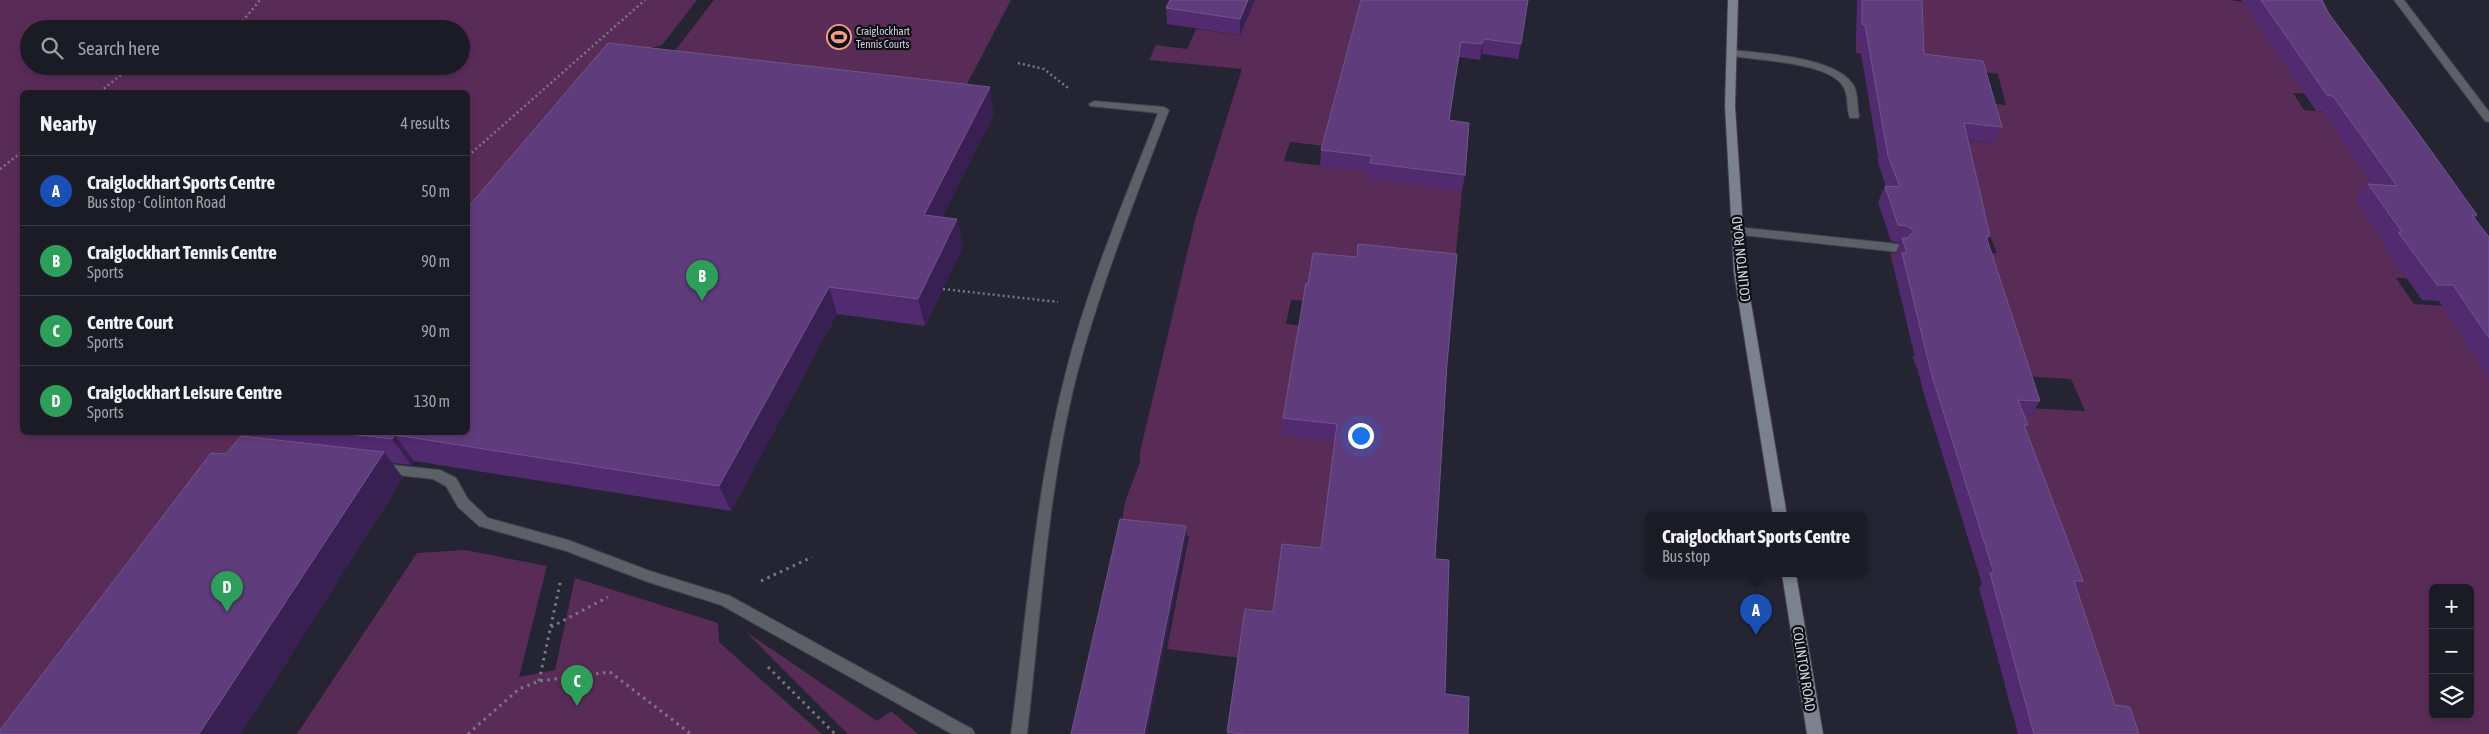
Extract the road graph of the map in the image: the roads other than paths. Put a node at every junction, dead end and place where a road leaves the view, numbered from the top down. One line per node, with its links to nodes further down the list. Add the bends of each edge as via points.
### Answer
1 (1733, 0): 3 (street, COLINTON ROAD)
2 (2399, 0): 6 (street)
3 (1731, 53): 5 (street, via 1801,62 1834,74 1849,86); 7 (street, COLINTON ROAD, via 1730,106)
4 (1094, 104): 13 (street, via 1164,110 1090,306 1071,376 1051,474)
5 (1854, 116)
6 (2489, 119)
7 (1737, 231): 8 (street); 10 (street, COLINTON ROAD, via 1740,273)
8 (1898, 248)
9 (366, 467): 12 (street, via 435,474 451,482 463,503 484,522 568,546 725,600)
10 (1779, 512)
11 (1789, 577): 14 (street, COLINTON ROAD)
12 (967, 734)
13 (1019, 734)
14 (1815, 734)

